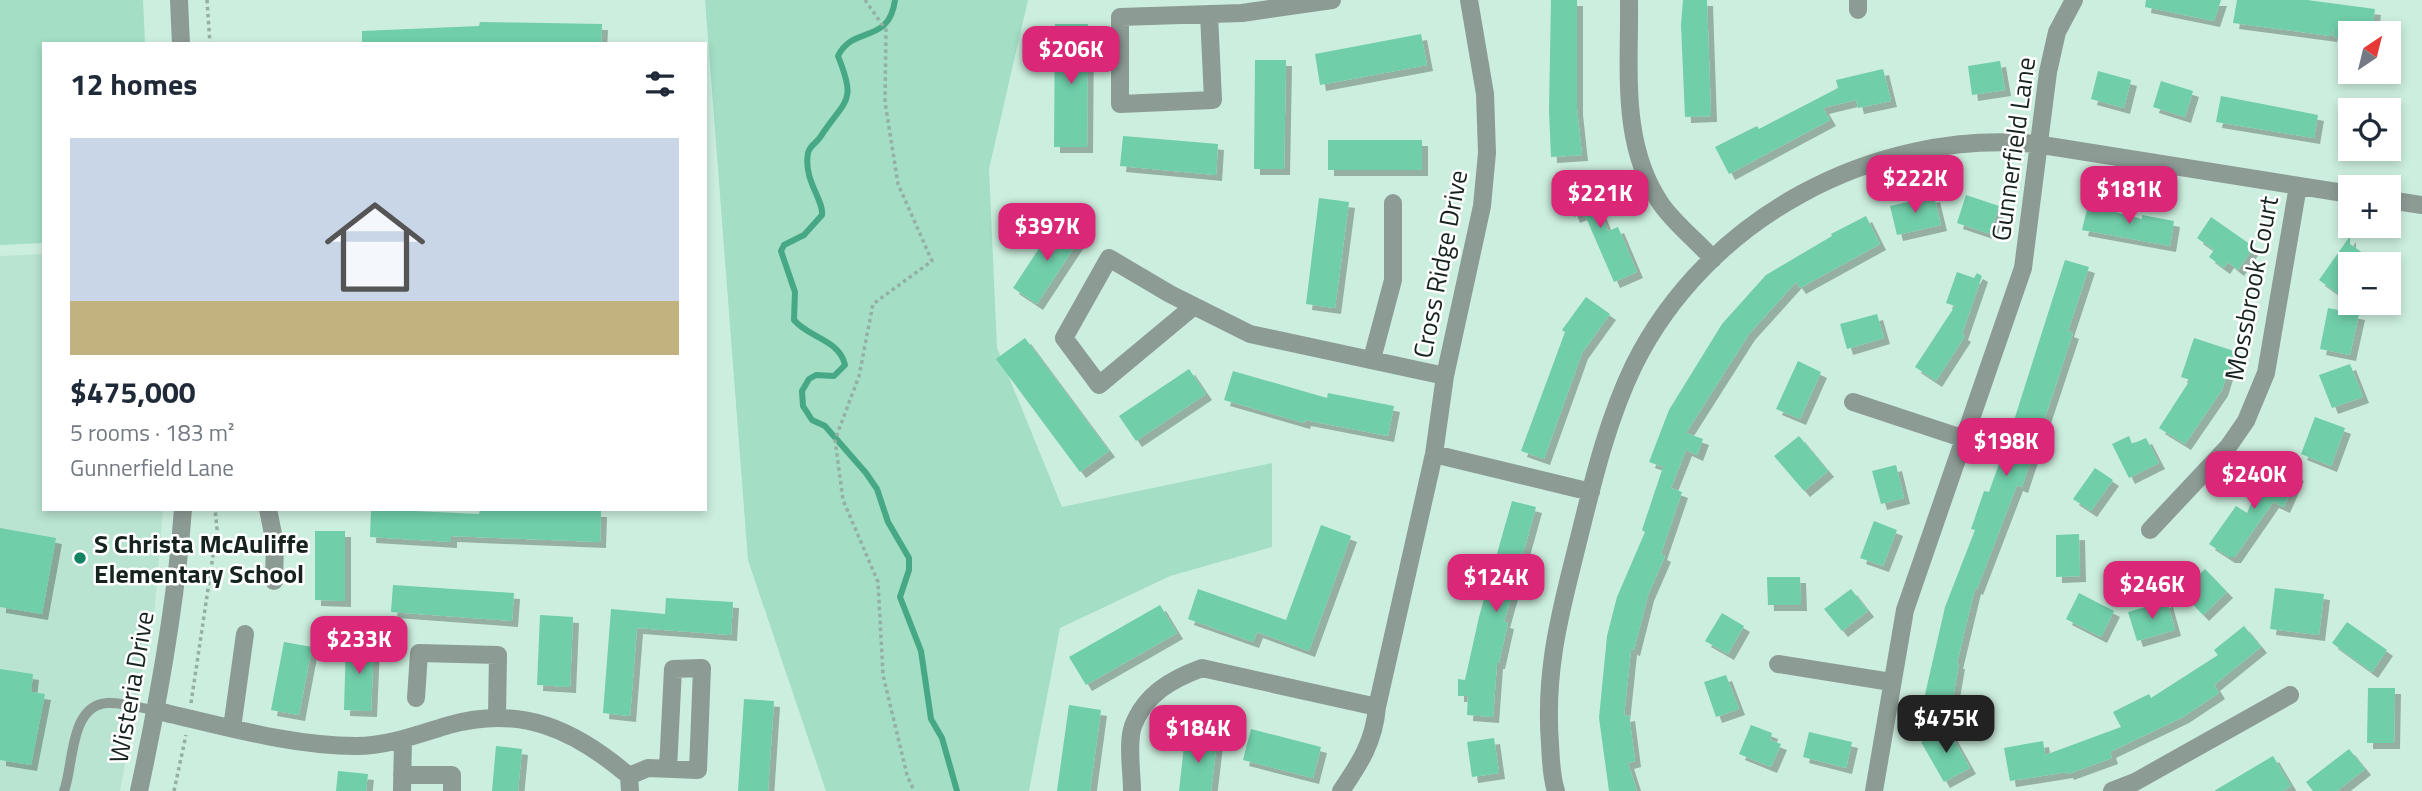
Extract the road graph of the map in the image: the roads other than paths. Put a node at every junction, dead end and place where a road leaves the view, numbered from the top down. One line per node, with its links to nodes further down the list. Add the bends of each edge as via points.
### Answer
1 (179, 0): 7 (street)
2 (1332, 0): 6 (street)
3 (1469, 0): 17 (street, Cross Ridge Drive, via 1485,94 1487,153 1482,206)
4 (1629, 0): 14 (street, via 1630,122 1641,165 1661,205)
5 (2074, 0): 8 (street, Gunnerfield Lane, via 2057,32)
6 (1209, 14): 6 (street, via 1120,17 1120,104 1213,100)
7 (181, 42)
8 (2036, 144): 9 (street); 14 (street, via 1955,143 1864,164 1784,202); 19 (street, Gunnerfield Lane, via 2023,268)
9 (2298, 186): 10 (street); 24 (street, Mossbrook Court, via 2266,373 2246,421 2228,447)
10 (2338, 192)
11 (2401, 202): 13 (street)
12 (1393, 203): 16 (street, via 1393,280)
13 (2422, 205)
14 (1713, 259): 21 (street, via 1671,306 1635,363 1611,418)
15 (1194, 306): 15 (street, via 1109,258 1064,338 1099,385); 16 (street, via 1250,334)
16 (1372, 359): 17 (street)
17 (1445, 376): 20 (street, Cross Ridge Drive)
18 (1853, 402): 19 (street)
19 (1965, 439): 28 (street, Gunnerfield Lane, via 1905,610)
20 (1434, 454): 21 (street); 31 (street, Cross Ridge Drive)
21 (1591, 492): 44 (street, via 1555,636 1547,700)
22 (183, 511): 32 (street, Wisteria Drive)
23 (268, 511): 25 (street, via 275,544)
24 (2150, 530)
25 (274, 581)
26 (245, 634): 34 (street)
27 (1778, 664): 28 (street)
28 (1891, 682): 45 (street, Gunnerfield Lane)
29 (2290, 695): 46 (street)
30 (416, 698): 33 (street, via 419,653 498,655)
31 (1377, 707): 42 (street, via 1202,668 1175,678 1149,698 1132,727); 43 (street, Cross Ridge Drive, via 1368,751)
32 (156, 712): 34 (street); 39 (lane, via 105,703 88,712 79,724); 40 (street, Wisteria Drive)
33 (497, 716): 35 (street); 38 (street, via 535,720 574,737 603,754)
34 (232, 728): 35 (street, via 354,746)
35 (403, 739): 37 (street)
36 (668, 769): 36 (street, via 673,669 702,668 698,770); 38 (street, via 648,768)
37 (402, 783): 41 (street, via 452,775)
38 (629, 783)
39 (64, 791)
40 (139, 791)
41 (452, 791)
42 (1132, 791)
43 (1340, 791)
44 (1556, 791)
45 (1874, 791)
46 (2112, 791)

